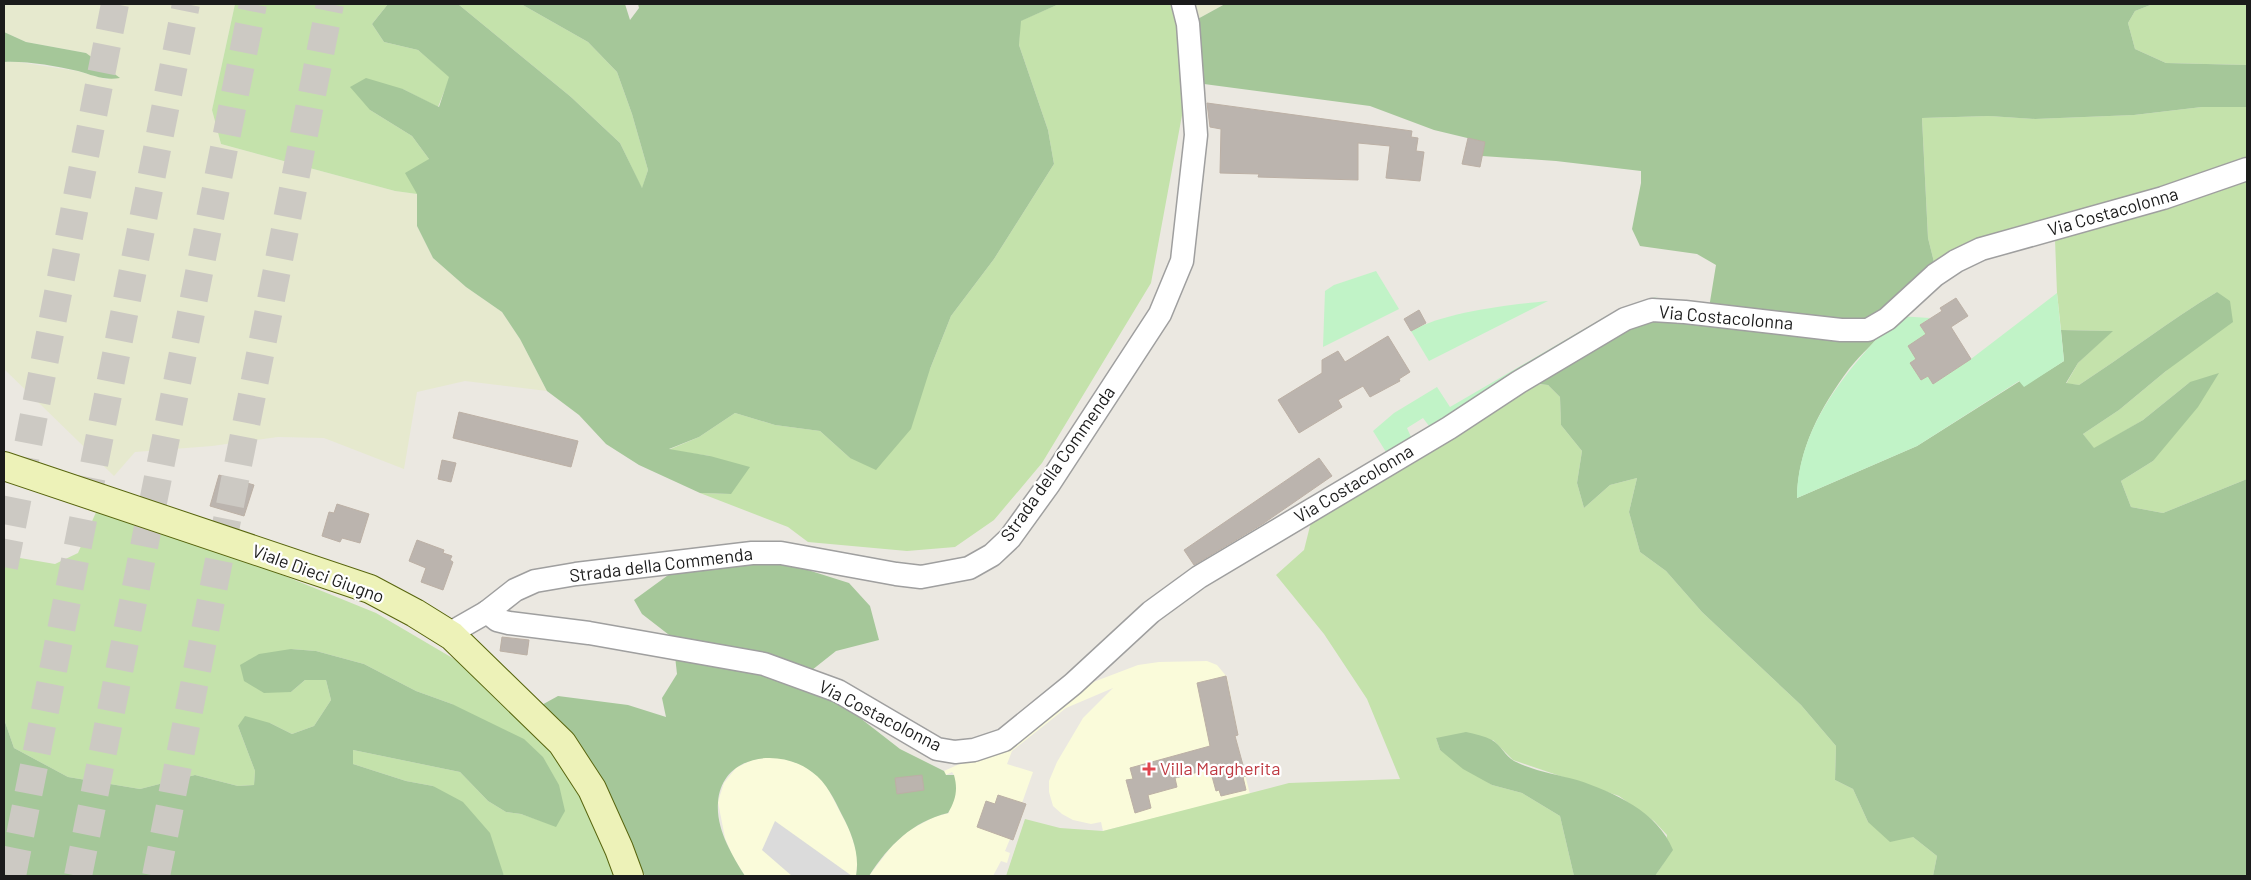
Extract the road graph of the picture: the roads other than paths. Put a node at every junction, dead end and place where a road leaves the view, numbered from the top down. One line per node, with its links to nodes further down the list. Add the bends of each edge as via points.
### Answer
1 (1183, 4): 4 (street, Strada della Commenda, via 1188,24 1196,135 1182,261 1160,314 1049,484 1010,538 992,554 969,568 921,577 781,553 752,553 536,581 515,590)
2 (2247, 169): 4 (street, Via Costacolonna, via 2163,198 1981,249 1936,275 1888,319 1868,330 1652,310 1625,319 1199,577 1151,612 1073,684 1004,740 974,750 955,752 937,749 838,691 764,664 589,633 509,623 497,620)
3 (4, 466): 5 (main road, Viale Dieci Giugno, via 370,589)
4 (487, 612): 5 (street, Strada della Commenda, via 459,628)
5 (452, 636): 6 (main road, Viale Dieci Giugno, via 562,743 592,789)
6 (629, 876)

